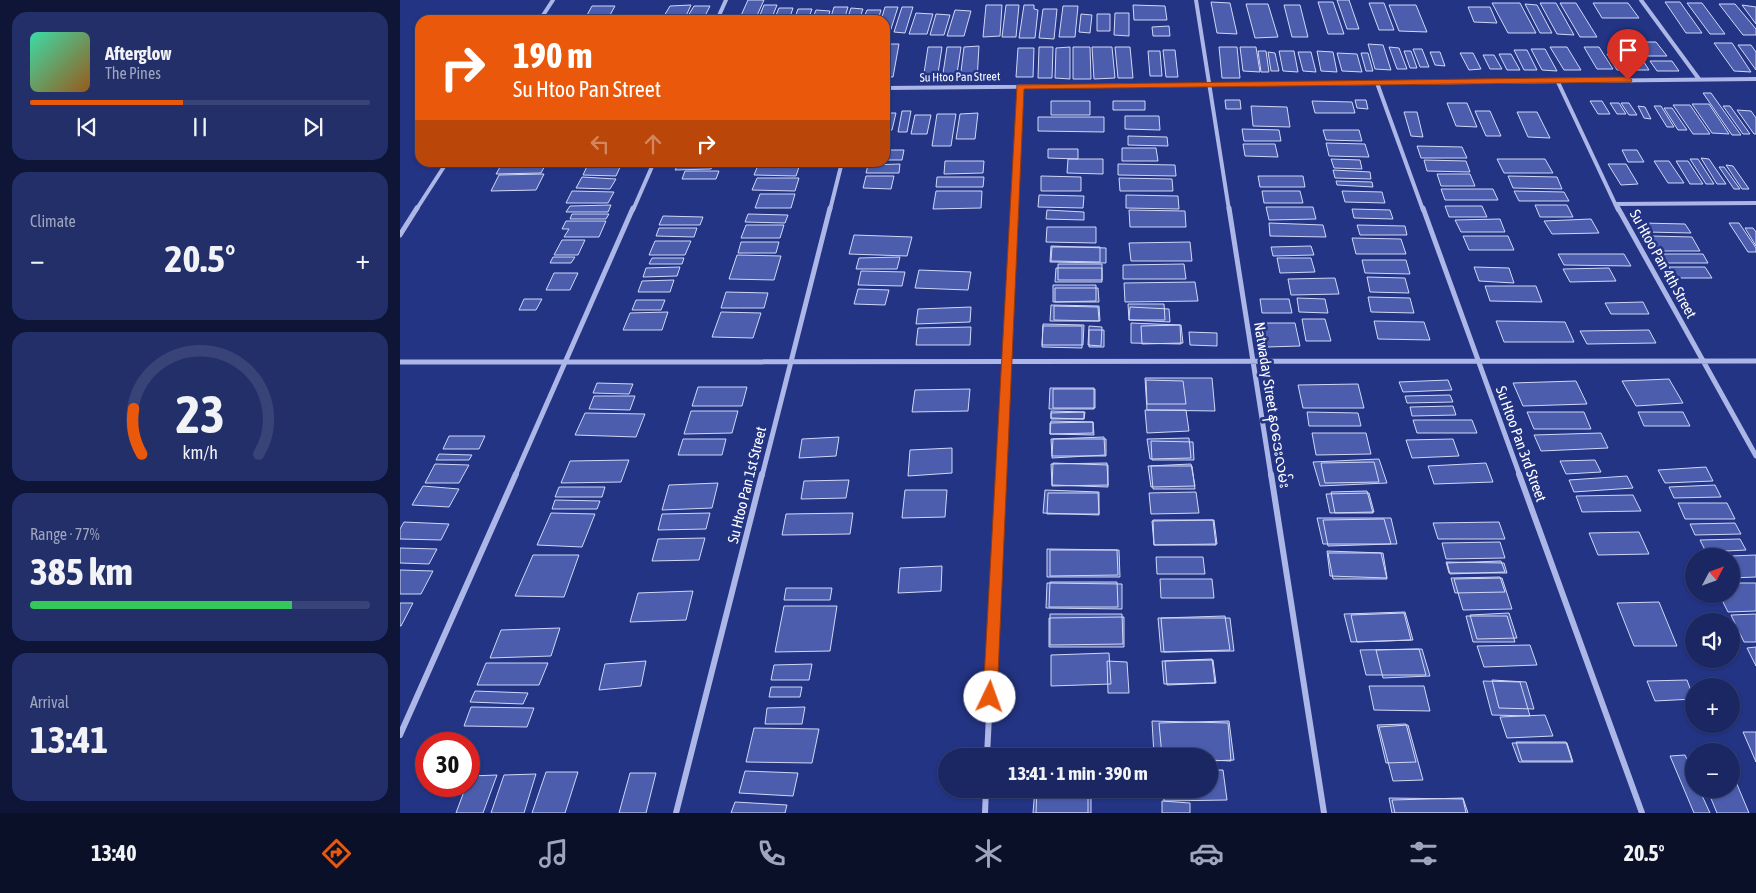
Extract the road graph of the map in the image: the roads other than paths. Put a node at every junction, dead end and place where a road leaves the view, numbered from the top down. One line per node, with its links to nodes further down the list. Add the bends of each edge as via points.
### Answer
1 (553, 0): 5 (street)
2 (726, 0): 6 (street)
3 (1196, 0): 11 (street, Natwaday Street နဝဒေးလမ်း)
4 (1641, 0): 7 (street)
5 (543, 15)
6 (719, 15)
7 (1699, 79): 8 (street, Su Htoo Pan Street); 9 (street, Su Htoo Pan Street)
8 (1756, 79)
9 (1557, 80): 10 (street, Su Htoo Pan Street); 18 (street, Su Htoo Pan 4th Street)
10 (1377, 83): 11 (street, Su Htoo Pan Street); 21 (street, Su Htoo Pan 3rd Street)
11 (1209, 85): 12 (street, Su Htoo Pan Street); 20 (street, Natwaday Street နဝဒေးလမ်း)
12 (1020, 87): 13 (street, Su Htoo Pan Street); 27 (street)
13 (890, 88)
14 (444, 167): 19 (street)
15 (652, 167): 25 (street)
16 (841, 167): 26 (street, Su Htoo Pan 1st Street)
17 (1756, 203): 18 (street)
18 (1615, 204): 22 (street, Su Htoo Pan 4th Street)
19 (400, 235)
20 (1253, 361): 21 (street); 27 (street); 34 (street, Natwaday Street နဝဒေးလမ်း)
21 (1478, 361): 22 (street); 35 (street, Su Htoo Pan 3rd Street)
22 (1702, 361): 23 (street); 28 (street, Su Htoo Pan 4th Street)
23 (1756, 361)
24 (400, 362): 25 (street)
25 (566, 362): 26 (street); 29 (street)
26 (791, 362): 27 (street); 32 (street, Su Htoo Pan 1st Street)
27 (1007, 362): 30 (street)
28 (1756, 456)
29 (400, 735)
30 (987, 748)
31 (986, 798): 33 (street)
32 (676, 813)
33 (985, 813)
34 (1324, 813)
35 (1642, 813)

